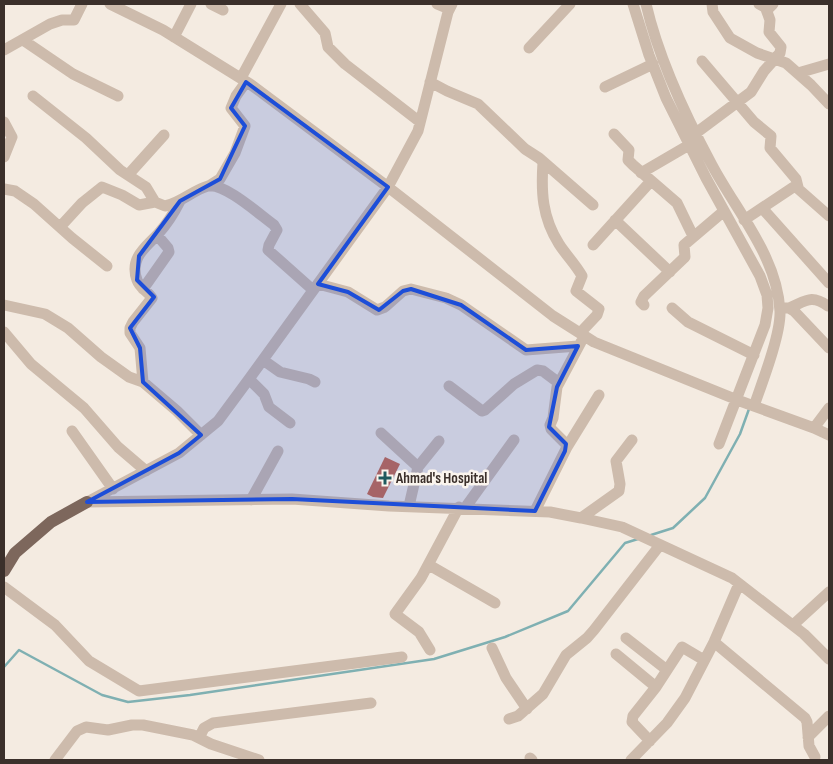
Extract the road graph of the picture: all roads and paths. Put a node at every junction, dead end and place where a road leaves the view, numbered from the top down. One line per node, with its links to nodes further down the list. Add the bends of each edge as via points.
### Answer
1 (82, 4): 16 (street, via 74,20 50,24)
2 (110, 4): 15 (street)
3 (190, 4): 15 (street)
4 (211, 4): 14 (street)
5 (280, 4): 24 (street)
6 (300, 4): 32 (street, via 326,33 328,47 345,64)
7 (437, 4): 13 (street)
8 (570, 4): 17 (street)
9 (633, 4): 21 (street)
10 (646, 4): 33 (street, via 673,85)
11 (712, 4): 19 (street, via 730,38)
12 (766, 5): 19 (street, via 769,32 782,50)
13 (450, 7): 25 (street)
14 (222, 10)
15 (174, 37): 24 (street)
16 (23, 40): 18 (street); 28 (street, via 73,74)
17 (529, 48)
18 (4, 50)
19 (775, 59): 23 (street); 29 (street, via 750,92)
20 (702, 61): 29 (street)
21 (652, 64): 26 (street); 36 (street)
22 (829, 64): 23 (street)
23 (798, 73): 30 (street)
24 (244, 80): 42 (street, via 231,108 244,126 235,153 220,179); 43 (street)
25 (430, 82): 32 (street); 38 (street, via 478,104)
26 (605, 87)
27 (33, 96): 40 (street)
28 (118, 96)
29 (738, 101): 33 (street); 44 (street, via 754,122 771,136 770,148 796,178)
30 (829, 104)
31 (4, 122): 37 (street, via 12,137)
32 (420, 122): 43 (street)
33 (696, 133): 53 (street)
34 (614, 134): 39 (street, via 629,150 628,160)
35 (164, 135): 40 (street)
36 (690, 145): 39 (street); 50 (street)
37 (4, 157)
38 (543, 162): 48 (street); 69 (street, via 541,190 545,212 558,242 581,274 576,291 599,310)
39 (642, 173): 41 (street)
40 (128, 175): 47 (street, via 146,186)
41 (651, 181): 52 (street); 56 (street, via 677,203)
42 (209, 186): 46 (street); 61 (street, via 221,188 274,225 277,230 268,250)
43 (388, 187): 61 (street); 69 (street, via 553,316)
44 (798, 187): 49 (street, via 792,186); 51 (street)
45 (4, 189): 54 (street, via 16,191)
46 (180, 201): 47 (street, via 166,206); 55 (street)
47 (155, 202): 54 (street, via 139,205 106,188 99,188)
48 (593, 205)
49 (762, 208): 53 (street); 60 (street)
50 (724, 211): 56 (street); 72 (street, via 767,295 768,314)
51 (829, 216)
52 (616, 220): 57 (street); 59 (street)
53 (744, 220): 67 (street, via 770,266)
54 (60, 227): 58 (street)
55 (158, 235): 62 (street, via 143,248 136,266 137,280); 62 (street, via 169,252)
56 (693, 236): 59 (street, via 684,245 685,257)
57 (593, 246)
58 (107, 266)
59 (670, 272): 64 (street, via 644,296 641,302)
60 (829, 283)
61 (316, 287): 70 (street, via 348,292 377,310 402,291 411,289 461,305 526,350); 73 (street)
62 (143, 289): 75 (street, via 152,298 133,322 130,333 140,348)
63 (4, 305): 75 (street, via 45,314 68,328 129,377)
64 (644, 305)
65 (828, 306): 67 (street, via 812,299)
66 (672, 308): 72 (street, via 688,322)
67 (784, 308): 71 (street, via 794,311); 81 (street)
68 (4, 332): 96 (street, via 31,364 84,408 118,447)
69 (582, 334): 70 (street); 80 (street, via 594,342)
70 (578, 346): 77 (street)
71 (829, 348)
72 (754, 356): 80 (street)
73 (263, 360): 74 (street); 76 (street, via 280,372)
74 (249, 379): 83 (street, via 264,394 269,407); 87 (street, via 218,421)
75 (143, 382): 87 (street)
76 (315, 382)
77 (559, 383): 78 (street, via 537,370 514,384 482,411); 93 (street, via 550,428)
78 (449, 386)
79 (599, 395): 93 (street)
80 (739, 401): 81 (street); 92 (street)
81 (753, 406): 84 (street)
82 (829, 408): 84 (street)
83 (290, 423)
84 (814, 428): 88 (street)
85 (72, 430): 97 (street)
86 (381, 432): 95 (street)
87 (201, 435): 96 (street, via 179,453)
88 (829, 435)
89 (514, 440): 101 (street)
90 (632, 440): 103 (street, via 616,461 619,491)
91 (439, 441): 95 (street)
92 (719, 444)
93 (566, 447): 102 (street)
94 (278, 451): 98 (street)
95 (418, 467): 100 (street)
96 (146, 470): 97 (street)
97 (112, 488): 99 (street)
98 (251, 500): 99 (street); 100 (street, via 292,499)
99 (87, 502): 106 (main road, via 51,522 15,553)
100 (408, 506): 101 (street)
101 (462, 508): 102 (street); 105 (street)
102 (535, 511): 103 (street)
103 (581, 518): 104 (street, via 627,529)
104 (657, 543): 107 (street); 123 (street, via 594,630 566,655 547,690)
105 (429, 564): 110 (street); 115 (street, via 395,614 419,632)
106 (4, 569)
107 (739, 584): 111 (street); 113 (street)
108 (4, 587): 117 (street, via 55,625 90,661 139,691)
109 (829, 592): 111 (street)
110 (495, 603)
111 (793, 625): 118 (street)
112 (626, 638): 120 (street)
113 (714, 642): 119 (street); 126 (street, via 805,718)
114 (492, 648): 123 (street, via 506,678)
115 (430, 650)
116 (616, 654): 121 (street)
117 (402, 657)
118 (829, 659)
119 (704, 660): 120 (street, via 682,647); 128 (street, via 685,698)
120 (667, 670): 121 (street)
121 (656, 687): 128 (street, via 631,719)
122 (370, 702): 127 (street, via 213,723 204,728)
123 (527, 709): 125 (street)
124 (829, 716): 126 (street)
125 (509, 719)
126 (808, 737): 130 (street)
127 (199, 738): 129 (street); 131 (street, via 143,725 108,730 81,728)
128 (650, 741): 133 (street)
129 (239, 757): 132 (street)
130 (815, 757)
131 (55, 760)
132 (260, 760)
133 (632, 760)

